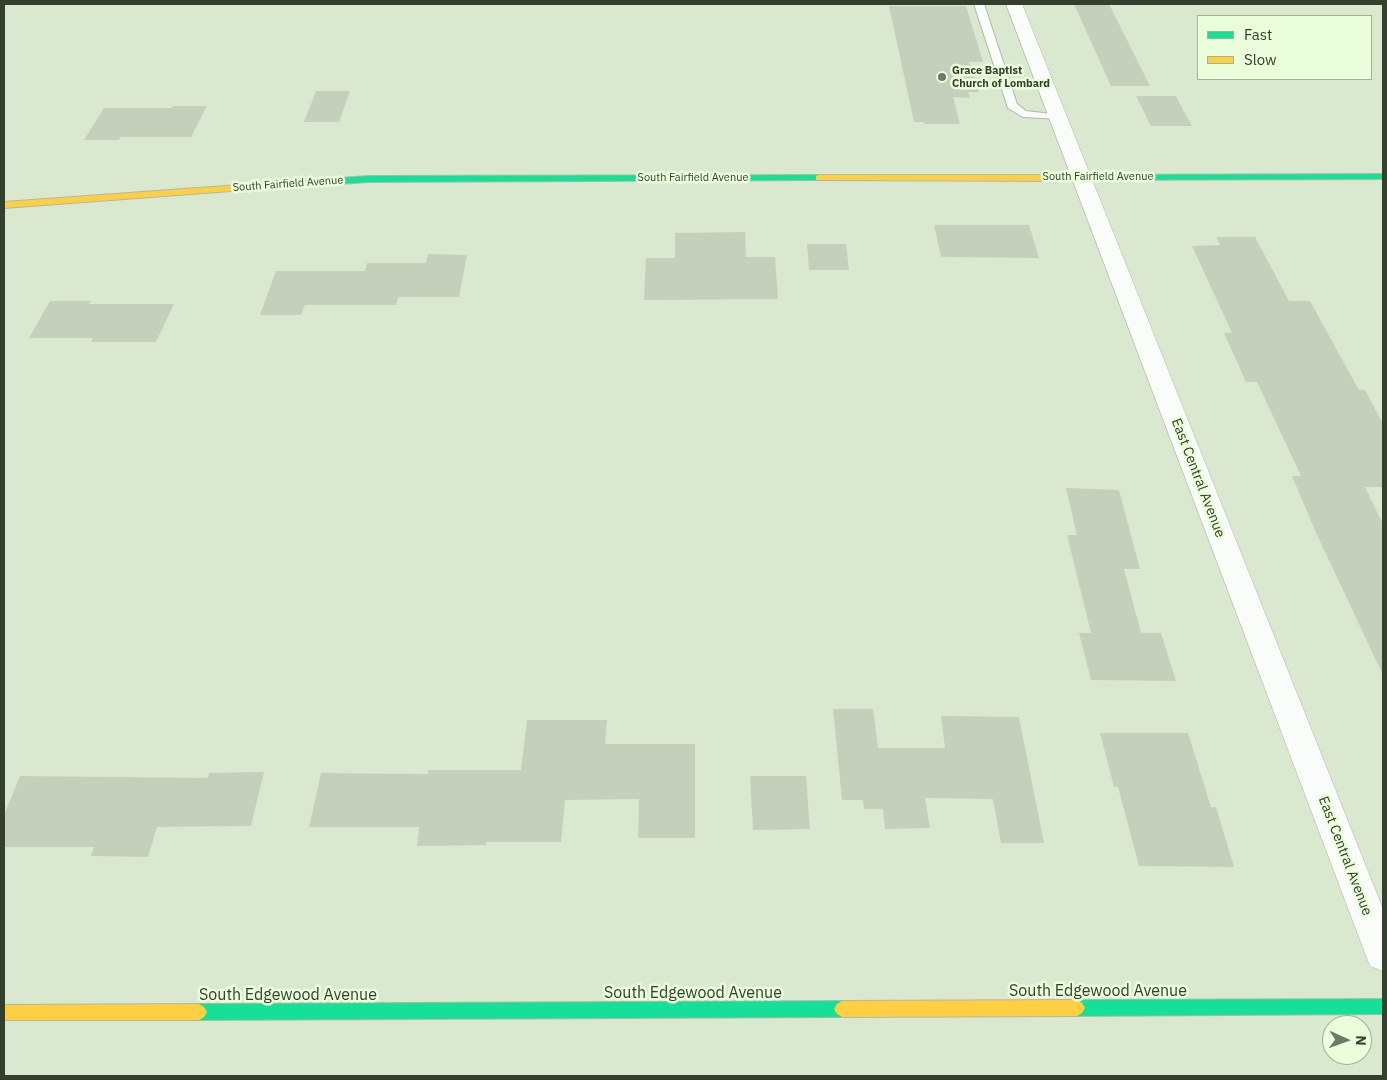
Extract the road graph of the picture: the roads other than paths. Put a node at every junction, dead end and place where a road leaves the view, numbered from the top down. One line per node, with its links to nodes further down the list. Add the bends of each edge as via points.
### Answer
1 (979, 4): 3 (lane, via 1012,106 1023,114)
2 (1014, 4): 3 (street, East Central Avenue)
3 (1058, 117): 4 (street, East Central Avenue)
4 (1080, 177): 5 (street, South Fairfield Avenue); 6 (street, South Fairfield Avenue, via 368,179); 7 (street, East Central Avenue)
5 (1383, 177)
6 (4, 205)
7 (1383, 953)
8 (1383, 1006): 9 (street, South Edgewood Avenue)
9 (4, 1013)

